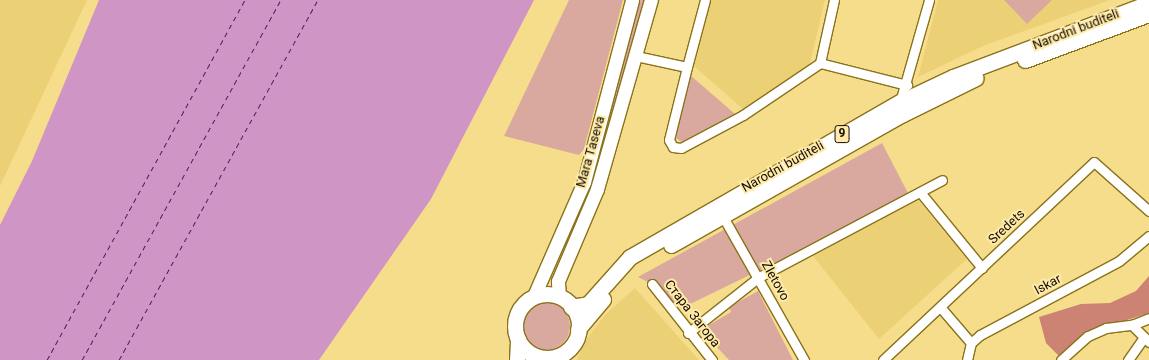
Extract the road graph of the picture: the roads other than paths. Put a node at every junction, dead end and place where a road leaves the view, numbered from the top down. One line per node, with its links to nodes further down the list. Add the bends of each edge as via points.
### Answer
1 (632, 0): 22 (main road, Mara Taseva, via 584,182)
2 (651, 0): 8 (main road, Mara Taseva)
3 (705, 0): 10 (street)
4 (834, 0): 9 (street)
5 (929, 0): 11 (street)
6 (1149, 3): 12 (main road, Narodni buditeli / 9, via 953,76)
7 (1149, 14): 12 (main road, Narodni buditeli / 9)
8 (636, 56): 10 (street); 21 (main road, Mara Taseva, via 597,189 558,282)
9 (820, 63): 10 (street, via 743,115 676,148 669,137); 11 (street)
10 (687, 67)
11 (907, 85): 12 (street)
12 (902, 108): 16 (main road, Narodni buditeli / 9); 23 (main road, Narodni buditeli / 9, via 630,257 588,304)
13 (942, 180): 14 (street)
14 (920, 192): 18 (street); 19 (street)
15 (1149, 211): 18 (street, Sredets, via 1094,162)
16 (722, 215): 19 (street, Zletovo); 27 (main road, Narodni buditeli / 9, via 636,266)
17 (1149, 236): 31 (street, Iskar, via 1119,261)
18 (982, 268): 24 (street, Sredets)
19 (759, 277): 28 (street); 35 (street, Zletovo)
20 (652, 284): 28 (street, Стара Загора)
21 (559, 297): 22 (main road); 23 (main road)
22 (533, 298): 29 (main road, via 518,314)
23 (572, 307): 27 (main road)
24 (941, 308): 31 (street); 36 (street, Sredets)
25 (1149, 318): 26 (street)
26 (1132, 325): 30 (street); 38 (street, via 1106,328 1088,336)
27 (578, 329): 32 (main road, 9, via 567,351)
28 (688, 333): 34 (street, Стара Загора)
29 (518, 339): 32 (main road, 9, via 528,352); 33 (main road)
30 (1147, 340): 39 (street)
31 (971, 343): 37 (street)
32 (543, 359)
33 (517, 360)
34 (712, 360)
35 (804, 360)
36 (883, 360)
37 (967, 360)
38 (1061, 360)
39 (1128, 360)

